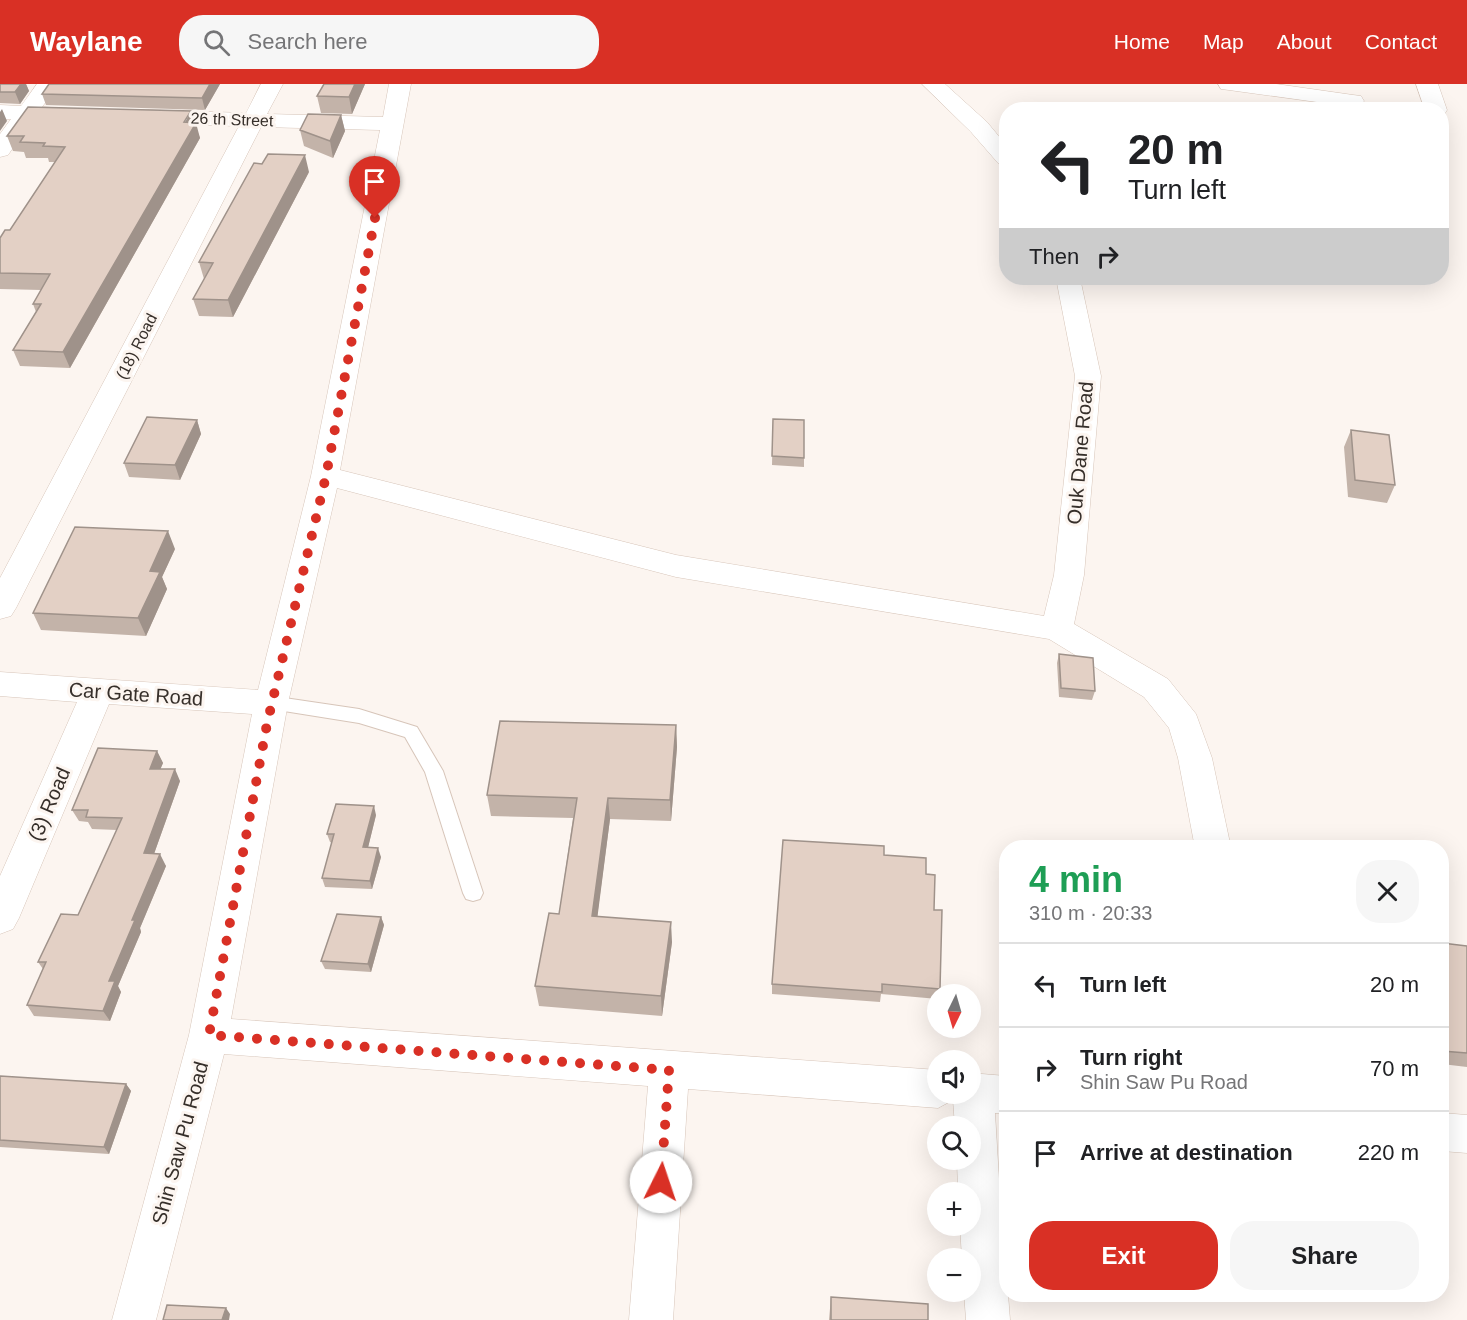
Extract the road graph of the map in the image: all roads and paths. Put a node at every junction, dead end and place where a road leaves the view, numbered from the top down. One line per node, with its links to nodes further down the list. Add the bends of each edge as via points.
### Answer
1 (48, 84): 10 (street)
2 (272, 84): 13 (street, (18) Road)
3 (400, 84): 14 (street, Shin Saw Pu Road)
4 (933, 84): 16 (street)
5 (1427, 84): 8 (street)
6 (1235, 89): 7 (street)
7 (1353, 101)
8 (1433, 102)
9 (0, 112): 10 (street)
10 (27, 113): 11 (street); 15 (street)
11 (87, 115)
12 (123, 116): 13 (street, 26 th Street)
13 (254, 120): 14 (street, 26 th Street); 19 (street, (18) Road)
14 (393, 124): 18 (street, Shin Saw Pu Road)
15 (0, 150)
16 (999, 150)
17 (1069, 285): 20 (street, Ouk Dane Road, via 1088,376 1069,575)
18 (326, 476): 20 (street, via 676,566); 23 (street, Shin Saw Pu Road)
19 (0, 608)
20 (1057, 629): 24 (street, via 1155,688 1184,723)
21 (0, 684): 22 (street, Car Gate Road)
22 (98, 691): 23 (street, Car Gate Road); 26 (street, (3) Road)
23 (271, 703): 25 (lane, via 359,716 411,732 434,771); 27 (street, Shin Saw Pu Road)
24 (1211, 840)
25 (473, 893)
26 (0, 918)
27 (209, 1035): 28 (street); 33 (street, Shin Saw Pu Road)
28 (669, 1070): 29 (street); 34 (street)
29 (927, 1089)
30 (973, 1104): 35 (street)
31 (1449, 1133): 32 (street)
32 (1467, 1134)
33 (135, 1320)
34 (651, 1320)
35 (988, 1320)

